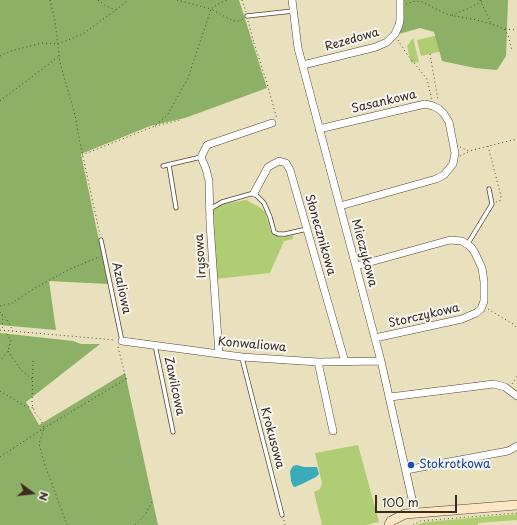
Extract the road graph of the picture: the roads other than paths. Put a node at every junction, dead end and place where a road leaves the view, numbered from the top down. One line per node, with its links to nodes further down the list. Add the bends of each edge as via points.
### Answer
1 (292, 0): 3 (street, Mieczykowa)
2 (400, 0): 5 (street, Rezedowa, via 399,25 387,42)
3 (293, 11): 4 (lane); 5 (street, Mieczykowa)
4 (247, 16)
5 (302, 65): 7 (street, Mieczykowa)
6 (274, 123): 8 (street, via 207,145)
7 (319, 129): 13 (street, Mieczykowa); 13 (street, Sasankowa, via 425,104 436,108 449,122 454,159 450,168 441,177)
8 (201, 157): 9 (lane); 15 (street, Irysowa, via 209,180)
9 (169, 165): 10 (lane); 14 (lane)
10 (163, 166)
11 (489, 189): 18 (lane, via 492,204)
12 (254, 193): 15 (lane, via 222,202); 16 (lane, via 264,203 274,232 285,234); 16 (street, Słonecznikowa, via 268,166 279,161 286,163)
13 (340, 206): 19 (street, Mieczykowa)
14 (176, 208)
15 (210, 210): 23 (street, Irysowa)
16 (307, 230): 27 (street, Słonecznikowa)
17 (101, 240): 21 (lane, Azaliowa)
18 (467, 245): 19 (street, via 459,240 446,240); 20 (street, Storczykowa, via 475,253 482,268 483,306 476,313 462,319)
19 (356, 266): 20 (street, Mieczykowa)
20 (375, 338): 25 (street, Mieczykowa)
21 (120, 344): 22 (street, Konwaliowa)
22 (155, 345): 23 (street, Konwaliowa); 31 (lane, Zawilcowa)
23 (219, 354): 24 (street, Konwaliowa)
24 (242, 357): 26 (street, Konwaliowa); 36 (lane, Krokusowa)
25 (381, 361): 27 (street, Konwaliowa); 29 (street, Mieczykowa)
26 (318, 362): 27 (street, Konwaliowa); 30 (street)
27 (345, 362)
28 (517, 396): 29 (street, via 500,385 489,384)
29 (390, 397): 33 (street, Mieczykowa)
30 (333, 431)
31 (173, 432)
32 (517, 446): 33 (street, via 508,451)
33 (406, 470): 35 (street, Mieczykowa)
34 (517, 505): 35 (street)
35 (414, 512): 37 (street, via 399,516)
36 (282, 515)
37 (389, 525)

